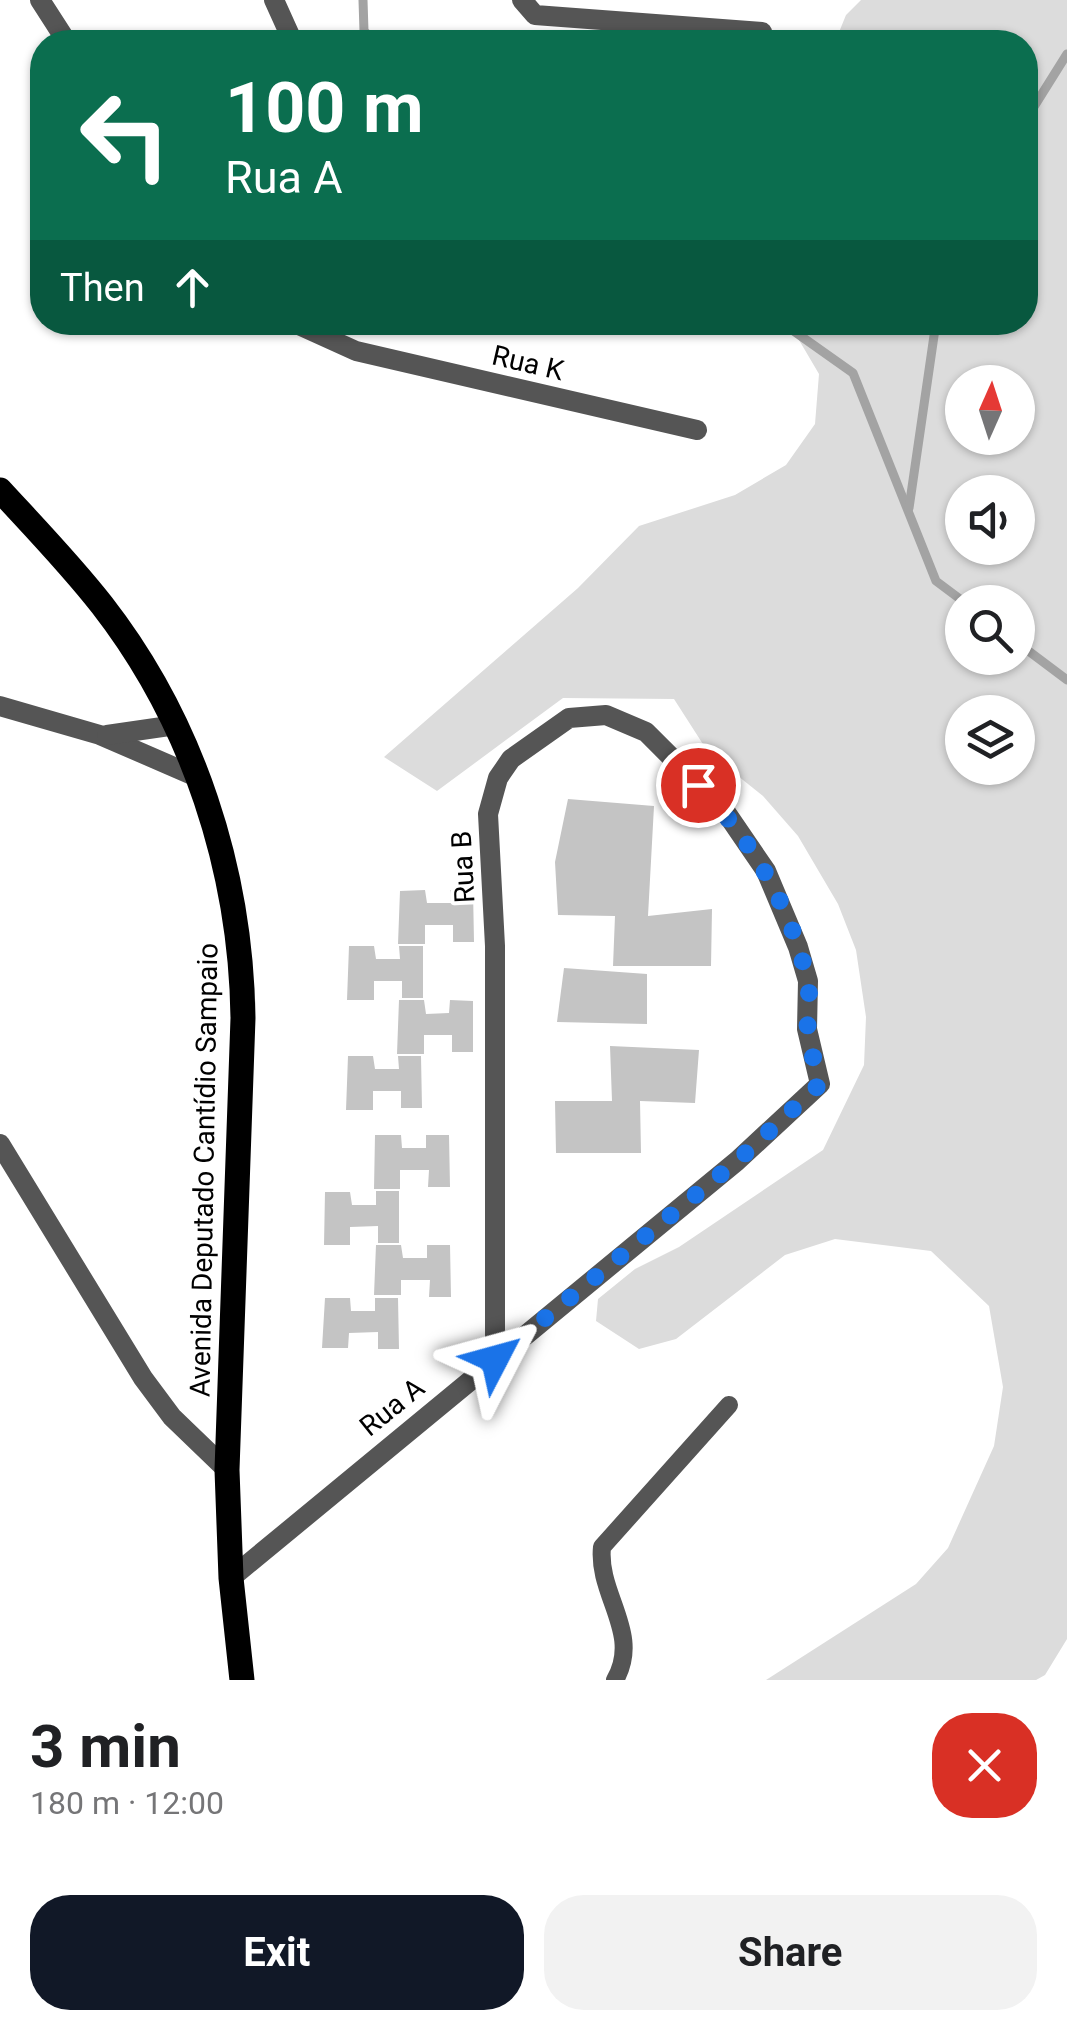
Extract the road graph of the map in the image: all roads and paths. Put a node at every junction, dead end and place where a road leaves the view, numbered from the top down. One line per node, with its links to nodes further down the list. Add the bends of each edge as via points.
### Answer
1 (40, 0): 4 (street)
2 (522, 0): 6 (street, via 534,15)
3 (275, 6): 5 (street)
4 (59, 30)
5 (287, 30)
6 (735, 30)
7 (321, 335): 8 (street, Rua K, via 356,351)
8 (697, 430)
9 (0, 490): 11 (main road, Avenida Deputado Cantídio Sampaio, via 103,606)
10 (0, 706): 12 (street)
11 (176, 725): 12 (street); 13 (main road, Avenida Deputado Cantídio Sampaio)
12 (100, 735): 13 (street)
13 (197, 777): 18 (main road, Avenida Deputado Cantídio Sampaio, via 232,888 242,949)
14 (807, 1028): 16 (street, Rua A, via 820,1084 802,1105); 16 (street, Rua B, via 808,981 766,872 724,811 646,732 616,718 569,718 511,759 488,814)
15 (0, 1144): 18 (street, via 142,1378 172,1418)
16 (495, 1359): 19 (street, Rua A)
17 (729, 1405): 21 (lane, via 602,1547 600,1562 625,1637 626,1661)
18 (227, 1470): 19 (main road, Avenida Deputado Cantídio Sampaio)
19 (230, 1578): 20 (main road, Avenida Deputado Cantídio Sampaio)
20 (242, 1680)
21 (615, 1680)

